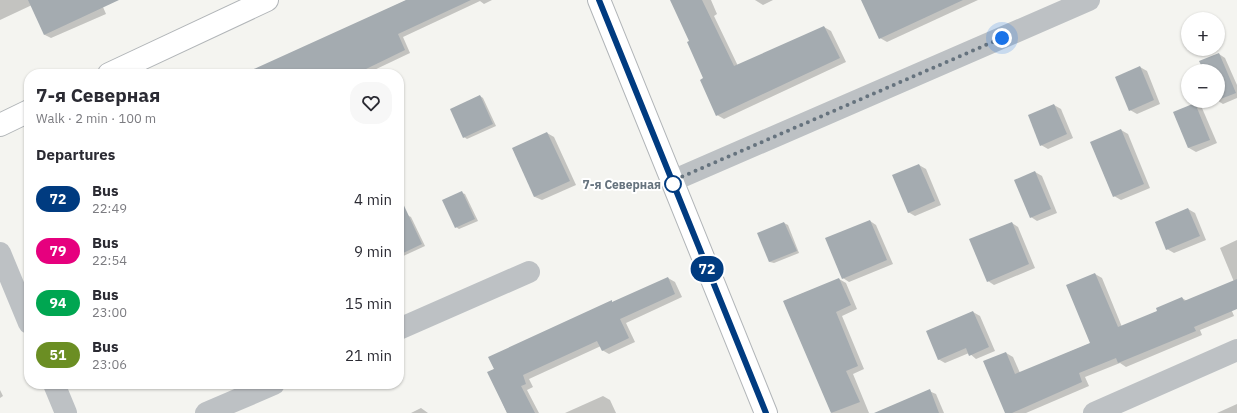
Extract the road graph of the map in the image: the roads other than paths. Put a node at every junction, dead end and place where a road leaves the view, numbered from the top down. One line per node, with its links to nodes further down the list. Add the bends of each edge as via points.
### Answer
1 (267, 0): 4 (main road)
2 (599, 0): 7 (main road)
3 (1089, 0): 7 (street)
4 (120, 69)
5 (24, 113): 6 (main road)
6 (0, 125)
7 (672, 181): 17 (main road)
8 (0, 253): 10 (street)
9 (529, 272): 11 (street)
10 (24, 311)
11 (404, 327)
12 (1237, 350): 18 (street)
13 (56, 389): 15 (street)
14 (262, 389): 16 (street)
15 (66, 413)
16 (206, 413)
17 (766, 413)
18 (1094, 413)

